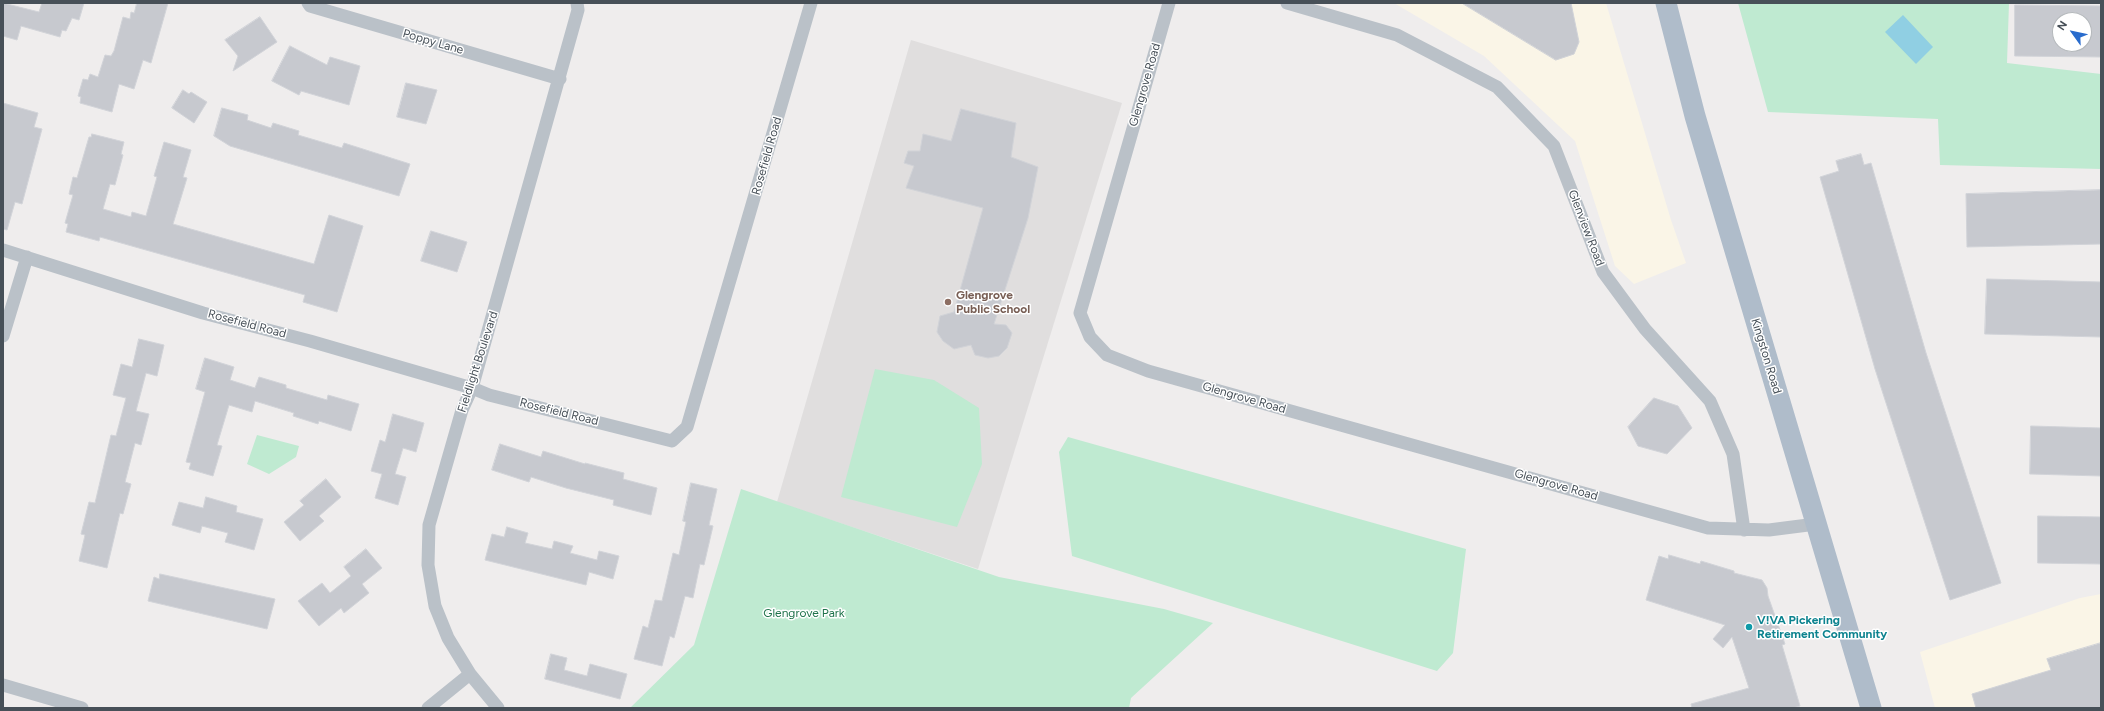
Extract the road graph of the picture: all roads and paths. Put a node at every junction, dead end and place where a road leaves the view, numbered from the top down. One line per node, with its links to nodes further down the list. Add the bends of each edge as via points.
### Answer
1 (308, 3): 7 (street, Poppy Lane, via 310,6)
2 (577, 3): 7 (street, Fieldlight Boulevard, via 578,10)
3 (811, 3): 11 (street, Rosefield Road, via 687,427 672,441 489,395)
4 (1169, 3): 13 (street, Glengrove Road, via 1080,313 1090,337 1107,356 1148,371 1708,528)
5 (1287, 3): 13 (street, Glenview Road, via 1397,35 1497,87 1554,146 1603,272 1645,329 1710,401 1733,454)
6 (1666, 3): 12 (main road, Kingston Road, via 1695,116)
7 (560, 80): 11 (street, Fieldlight Boulevard)
8 (3, 250): 9 (street, Rosefield Road)
9 (27, 257): 10 (street); 11 (street, Rosefield Road, via 203,313)
10 (3, 336)
11 (472, 388): 14 (street, Fieldlight Boulevard, via 458,424 429,525 428,565 435,606 448,638)
12 (1816, 524): 13 (street, via 1775,530); 19 (main road, Kingston Road)
13 (1744, 530)
14 (470, 674): 17 (street); 18 (street, Fieldlight Boulevard)
15 (3, 685): 16 (street)
16 (82, 708)
17 (428, 708)
18 (498, 708)
19 (1871, 708)

